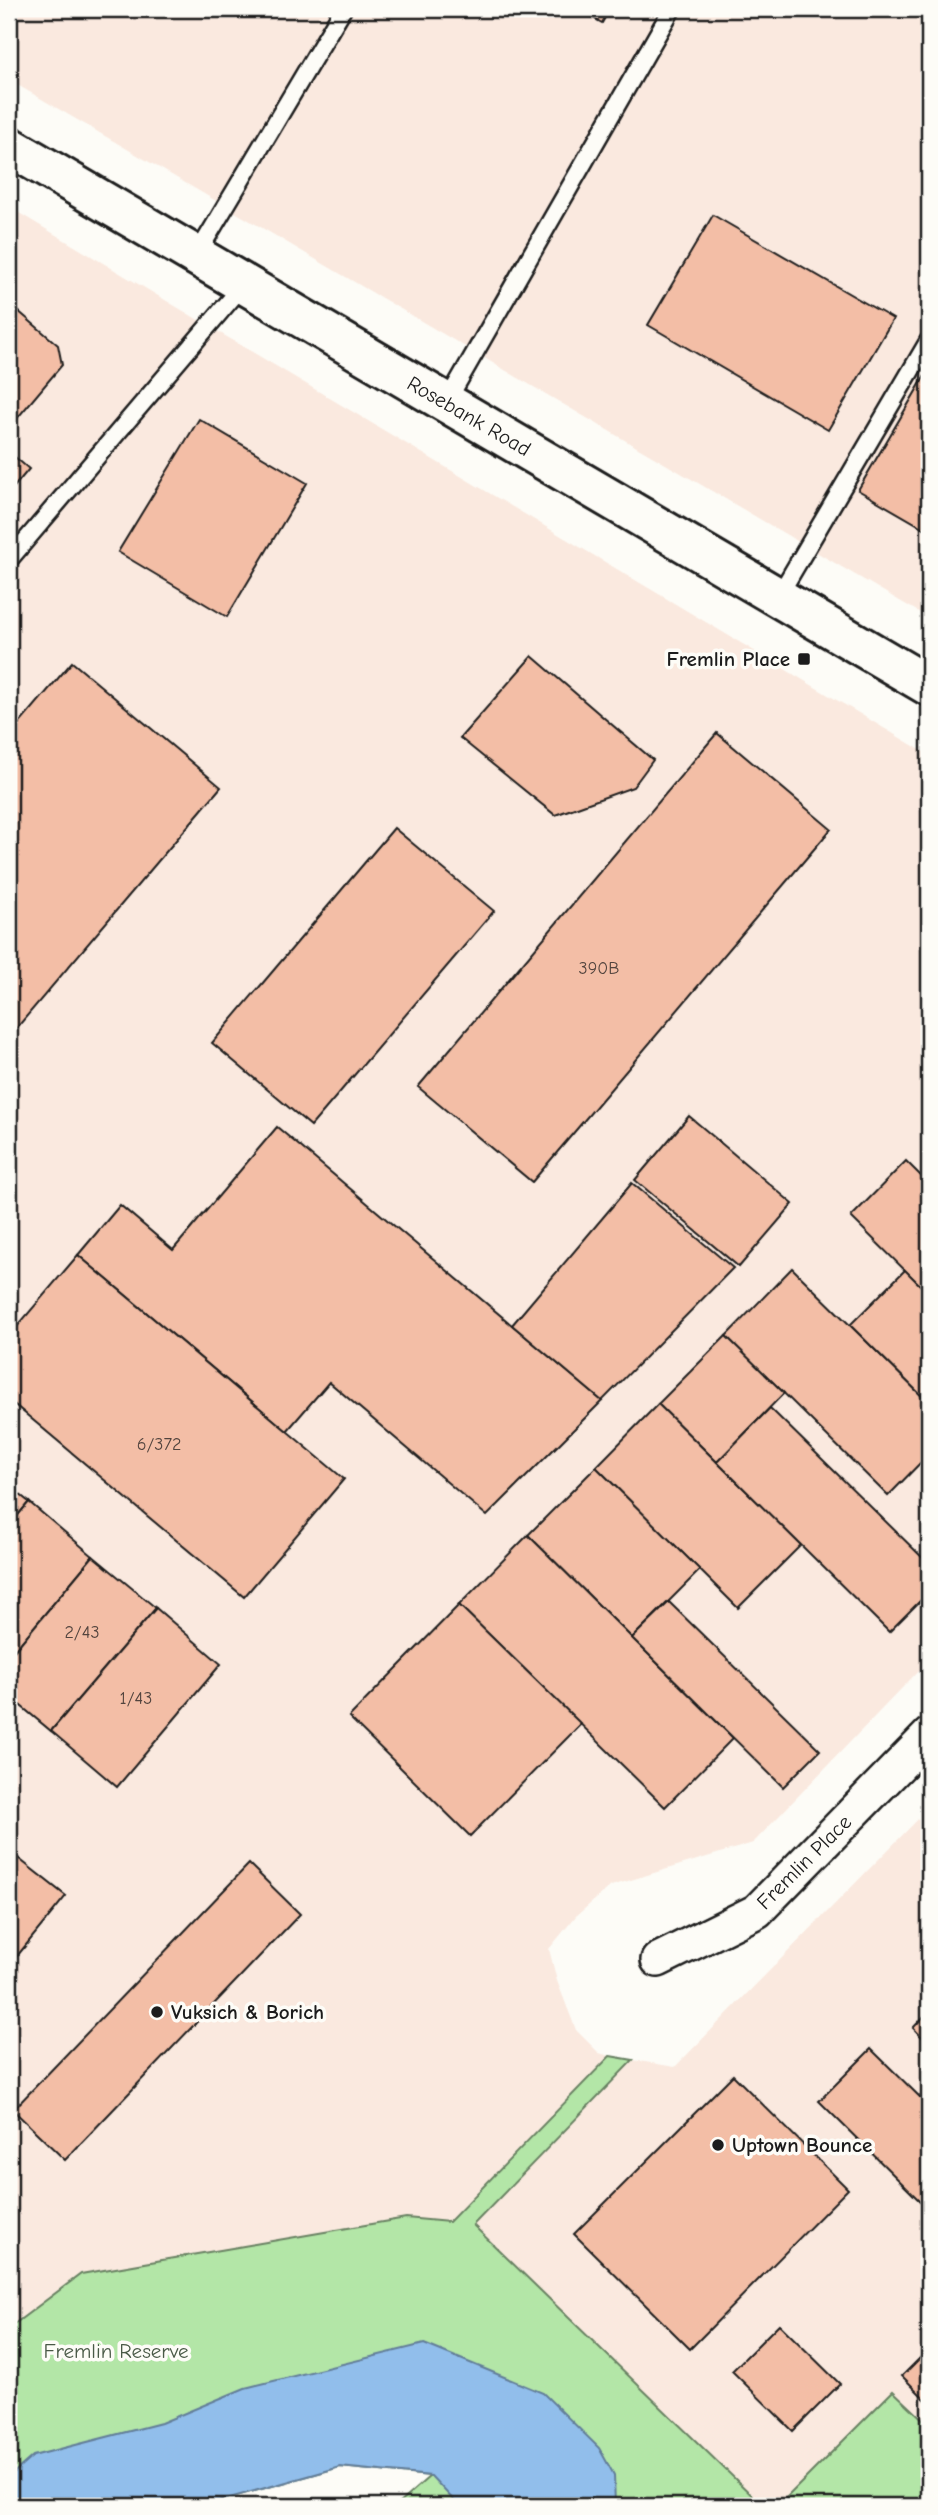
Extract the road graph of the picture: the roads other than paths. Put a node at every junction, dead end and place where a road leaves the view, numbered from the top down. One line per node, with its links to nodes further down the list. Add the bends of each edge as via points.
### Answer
1 (343, 9): 4 (lane)
2 (672, 9): 7 (lane)
3 (9, 146): 4 (main road, Rosebank Road)
4 (196, 256): 5 (main road, Rosebank Road)
5 (244, 284): 7 (main road, Rosebank Road); 8 (lane)
6 (929, 340): 9 (lane)
7 (446, 403): 9 (main road, Rosebank Road)
8 (9, 560)
9 (778, 597): 10 (main road, Rosebank Road)
10 (929, 687)
11 (929, 1735): 12 (street, Fremlin Place, via 757,1911)
12 (658, 1960)

